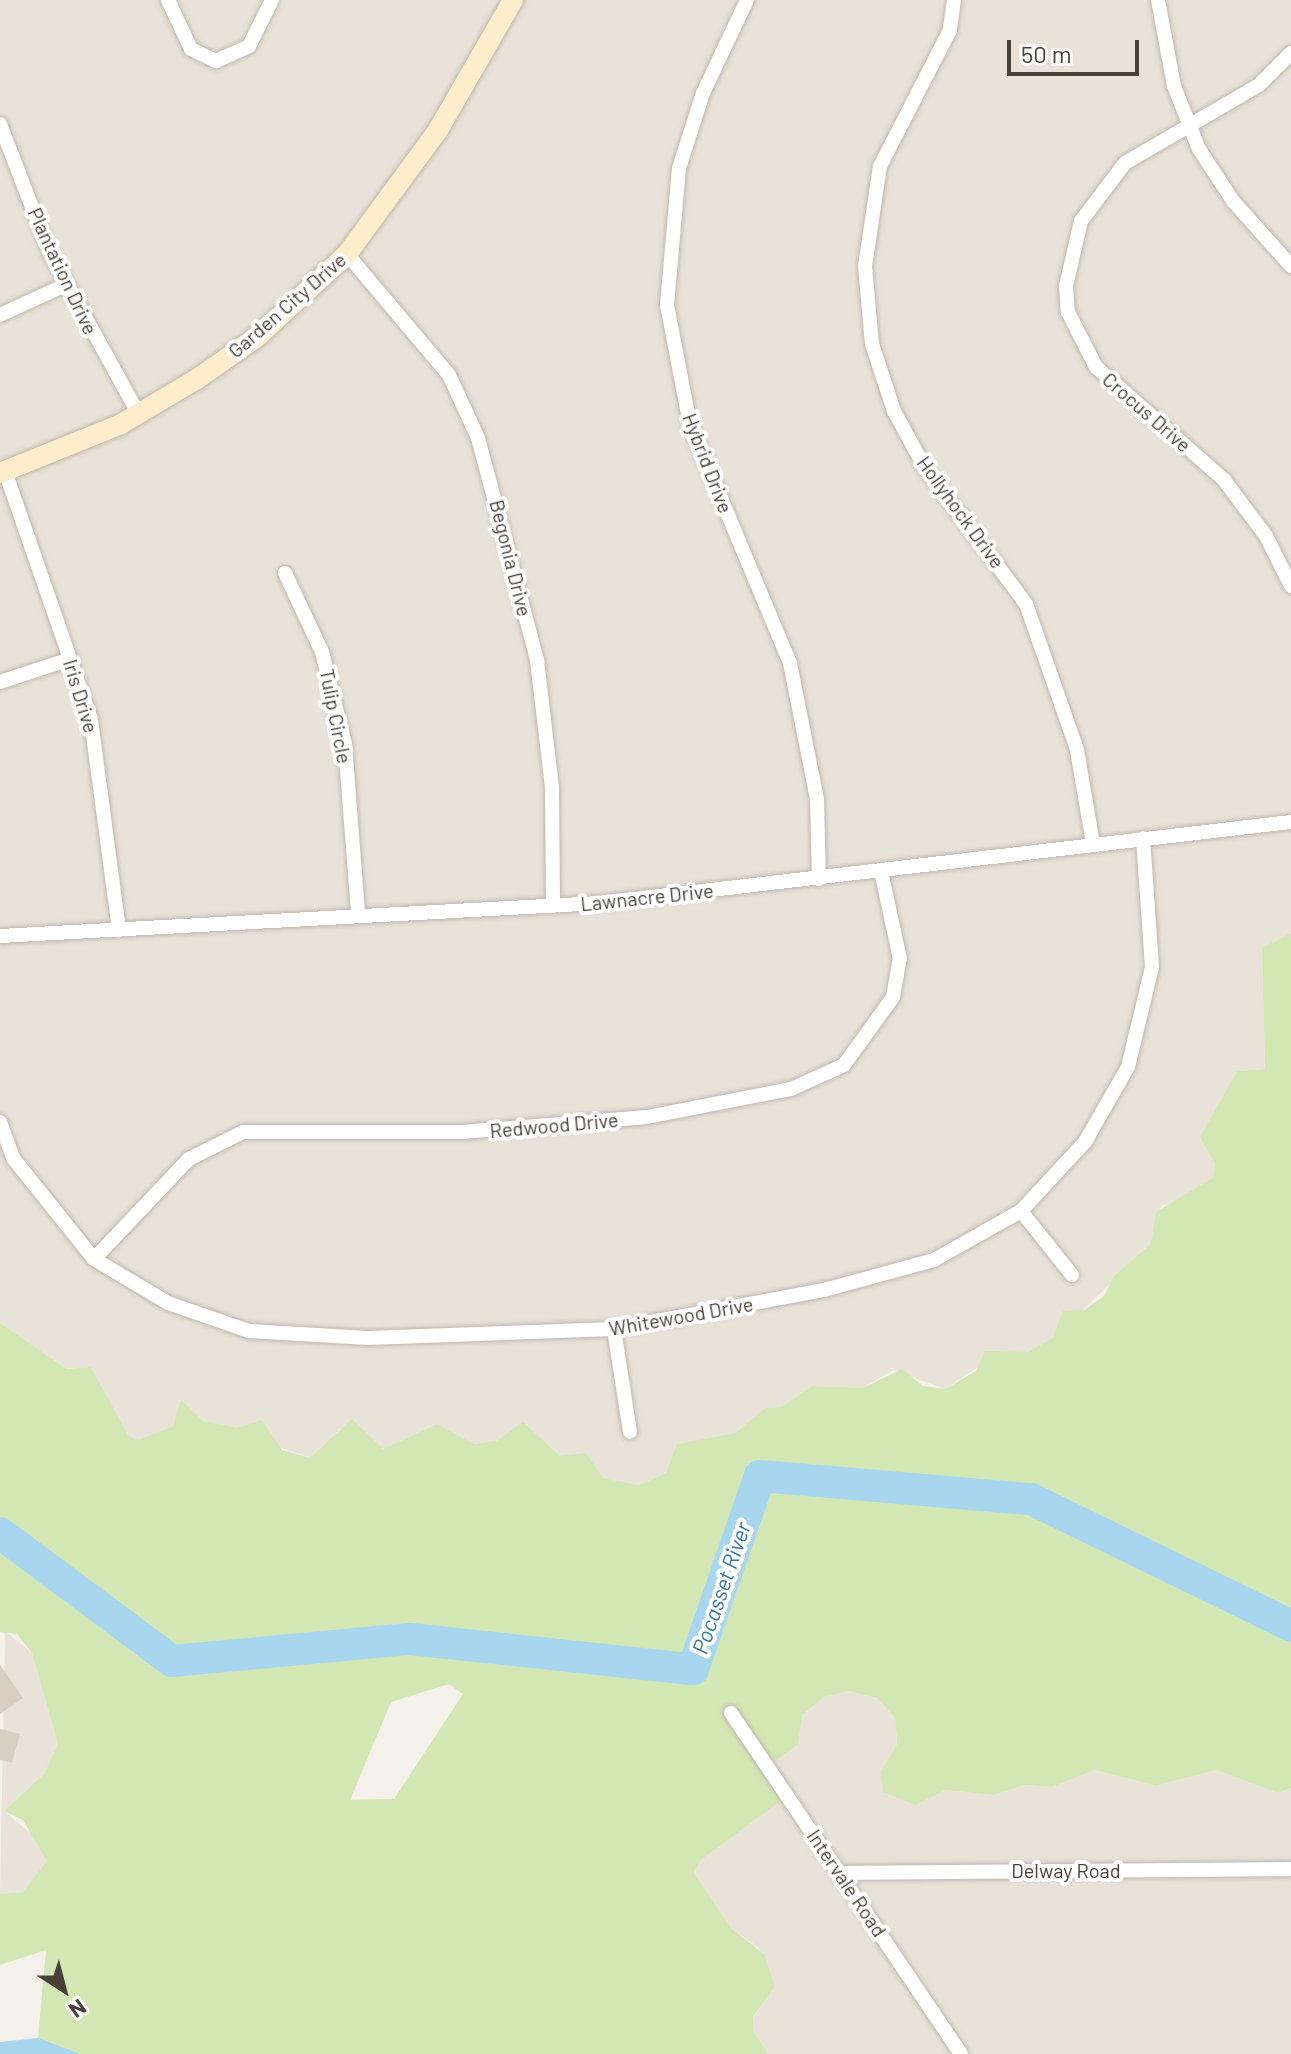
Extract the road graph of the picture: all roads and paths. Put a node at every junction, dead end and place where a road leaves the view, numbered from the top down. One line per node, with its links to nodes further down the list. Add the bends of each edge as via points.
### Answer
1 (168, 0): 2 (street, via 191,49 216,61 249,46)
2 (272, 0)
3 (513, 0): 10 (street, Garden City Drive, via 438,130)
4 (747, 0): 24 (street, Hybrid Drive, via 703,93 679,168 667,305 690,424 790,663 817,799)
5 (954, 0): 22 (street, Hollyhock Drive, via 950,30 880,166 865,266 872,344 894,411 925,468 1026,604 1077,750)
6 (1158, 0): 8 (street)
7 (1291, 53): 8 (street, Crocus Drive, via 1259,85)
8 (1187, 122): 11 (street, via 1233,201); 17 (street, Crocus Drive, via 1125,163 1095,195 1069,254 1068,312 1096,367 1224,480 1266,536)
9 (1, 130): 12 (street, Plantation Drive)
10 (347, 254): 14 (street, Garden City Drive, via 257,337); 25 (street, Begonia Drive, via 449,375 478,438 537,660 552,788)
11 (1291, 266)
12 (65, 285): 13 (street); 14 (street, Plantation Drive)
13 (0, 315)
14 (138, 413): 15 (street, Garden City Drive)
15 (2, 472): 18 (street, Iris Drive)
16 (285, 573): 26 (street, Tulip Circle, via 322,652 345,744)
17 (1291, 586)
18 (70, 659): 19 (street); 27 (street, Iris Drive, via 91,720)
19 (0, 682)
20 (1291, 822): 21 (street, Lawnacre Drive)
21 (1143, 838): 22 (street, Lawnacre Drive); 30 (street, Whitewood Drive, via 1152,967 1128,1067 1085,1142)
22 (1093, 844): 23 (street, Lawnacre Drive)
23 (881, 871): 24 (street, Lawnacre Drive); 31 (street, Redwood Drive, via 900,959 893,997 844,1065 791,1089 647,1117 462,1132 243,1132 189,1159)
24 (819, 879): 25 (street, Lawnacre Drive)
25 (553, 906): 26 (street, Lawnacre Drive)
26 (358, 914): 27 (street, Lawnacre Drive)
27 (119, 930): 28 (street, Lawnacre Drive)
28 (0, 936)
29 (0, 1122): 31 (street, Whitewood Drive, via 13,1158)
30 (1021, 1211): 32 (street); 33 (street, Whitewood Drive, via 934,1260 824,1290)
31 (94, 1259): 33 (street, Whitewood Drive, via 168,1303 249,1331 368,1338)
32 (1072, 1275)
33 (614, 1329): 34 (street)
34 (630, 1432)
35 (731, 1713): 37 (street, Intervale Road)
36 (1291, 1869): 37 (street, Delway Road)
37 (841, 1873): 38 (street, Intervale Road)
38 (961, 2054)

